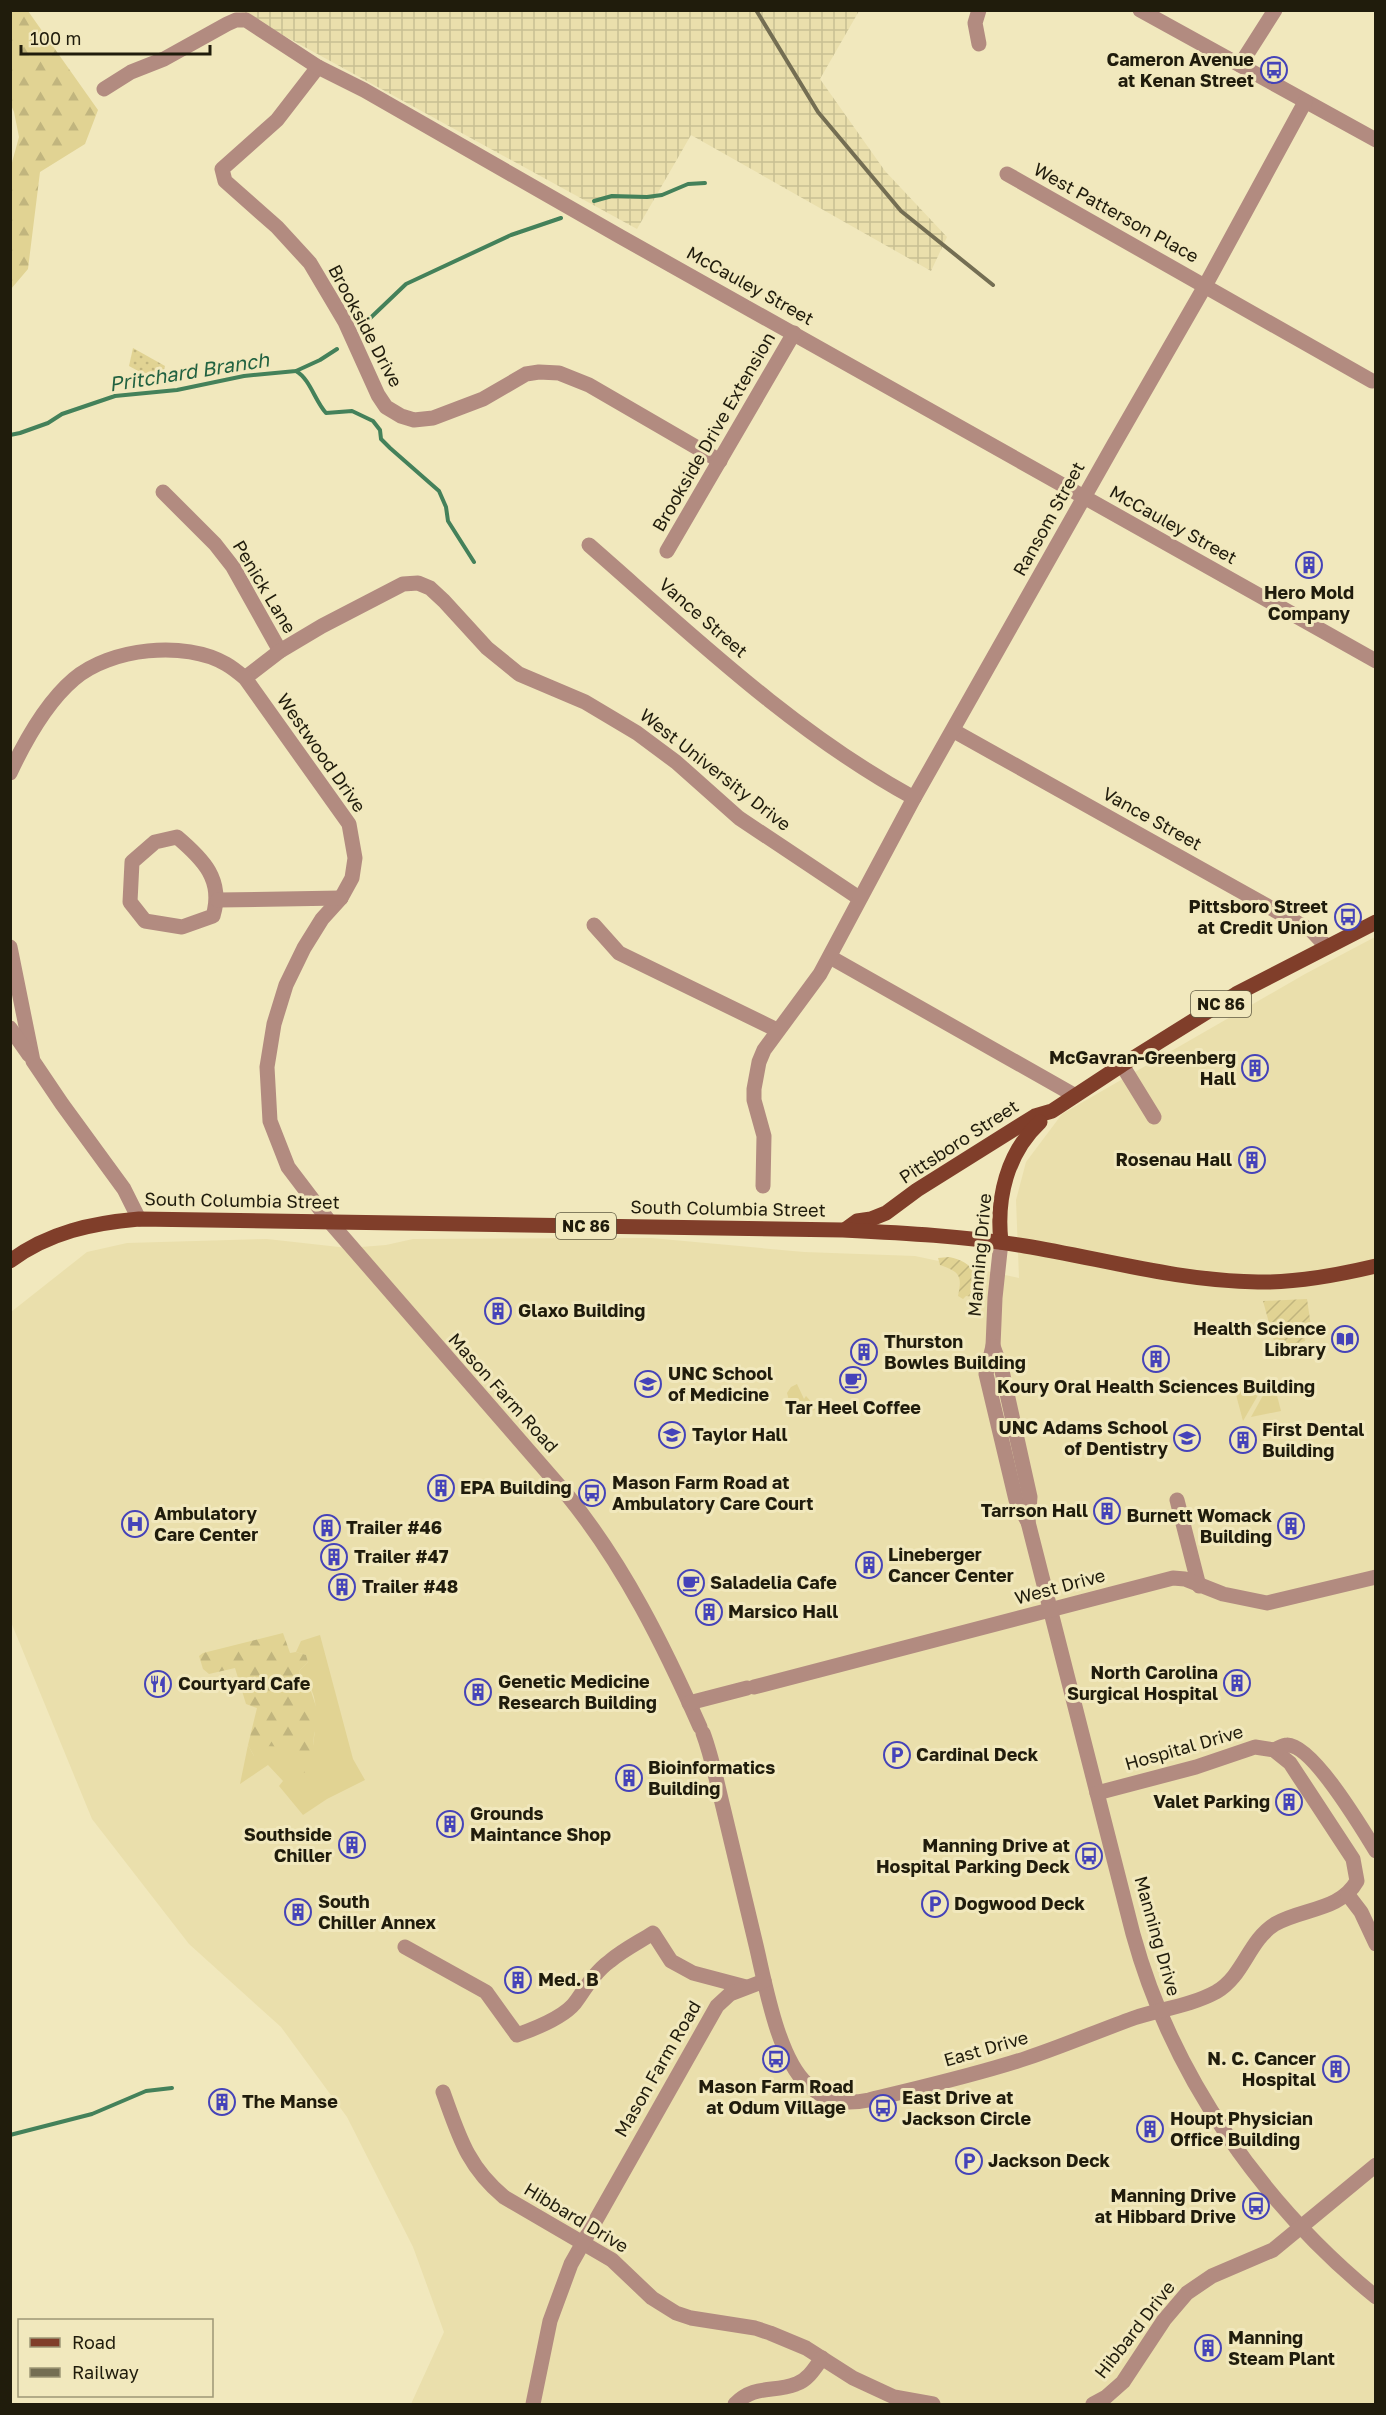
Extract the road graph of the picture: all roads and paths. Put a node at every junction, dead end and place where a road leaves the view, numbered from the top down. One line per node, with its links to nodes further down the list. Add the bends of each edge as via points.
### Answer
1 (979, 10): 4 (street, via 975,23)
2 (1140, 10): 5 (street)
3 (1275, 10): 5 (street)
4 (980, 44)
5 (1240, 65): 8 (street)
6 (318, 67): 7 (street, McCauley Street, via 246,20 236,20); 12 (street, McCauley Street); 14 (street, Brookside Drive, via 277,120 222,169 225,181 278,226 310,263 345,322 386,407 414,420 433,418 483,399 526,374 560,373 589,385)
7 (104, 88)
8 (1305, 102): 9 (street); 11 (street, Ransom Street)
9 (1376, 140)
10 (1008, 174): 11 (street, West Patterson Place)
11 (1205, 286): 13 (street, West Patterson Place); 16 (street, Ransom Street)
12 (794, 333): 14 (street, Brookside Drive Extension); 16 (street, McCauley Street)
13 (1372, 381)
14 (720, 461): 18 (street, Brookside Drive Extension)
15 (163, 492): 19 (street, Penick Lane, via 233,567)
16 (1084, 497): 20 (street, McCauley Street); 22 (street, Ransom Street)
17 (589, 545): 24 (street, Vance Street, via 794,719 873,775)
18 (668, 551)
19 (280, 651): 21 (street, West University Drive); 26 (street, West University Drive, via 403,584 418,583 437,595 487,648 519,674 585,702 637,733 739,818)
20 (1376, 661)
21 (245, 678): 23 (street, Westwood Drive, via 225,663 176,651 116,656 75,678 38,724); 25 (street, Westwood Drive, via 349,824 355,858 352,878)
22 (954, 731): 24 (street, Ransom Street); 30 (street, Vance Street, via 1312,931)
23 (10, 773)
24 (914, 798): 26 (street, Ransom Street)
25 (341, 898): 27 (street); 42 (street, Westwood Drive, via 310,938 286,985 267,1067 270,1121 288,1167)
26 (859, 898): 32 (street, Ransom Street)
27 (218, 900): 27 (street, via 201,857 177,837 155,842 132,862 130,902 146,921 182,927 213,916)
28 (1376, 922): 30 (main road, Pittsboro Street / NC 86)
29 (594, 925): 34 (street, via 619,953)
30 (1327, 947): 36 (main road, Pittsboro Street / NC 86, via 1236,994)
31 (11, 956): 35 (street)
32 (830, 957): 34 (street, Ransom Street, via 800,1004); 37 (street)
33 (10, 1028): 35 (street)
34 (777, 1030): 40 (street, Ransom Street, via 759,1062 754,1089 764,1136)
35 (33, 1061): 41 (street, via 124,1189)
36 (1122, 1065): 37 (main road, Pittsboro Street / NC 86); 39 (street)
37 (1074, 1095): 38 (main road, Pittsboro Street / NC 86)
38 (1052, 1111): 43 (main road, Pittsboro Street / NC 86, via 1035,1116 886,1213 857,1221); 44 (main road, Manning Drive, via 1028,1133 1011,1160 999,1223)
39 (1154, 1117)
40 (763, 1186)
41 (139, 1219): 42 (main road, South Columbia Street / NC 86); 45 (main road, South Columbia Street / NC 86, via 85,1226)
42 (329, 1221): 43 (main road, South Columbia Street / NC 86); 51 (street, Mason Farm Road, via 593,1528 644,1611)
43 (843, 1230): 44 (main road, South Columbia Street / NC 86)
44 (1001, 1242): 46 (main road, South Columbia Street / NC 86, via 1229,1281 1300,1279); 50 (street, Manning Drive, via 993,1346 986,1374 1016,1500 1028,1522)
45 (12, 1257)
46 (1376, 1266)
47 (1177, 1500): 49 (street)
48 (1376, 1577): 49 (street, West Drive, via 1267,1603)
49 (1199, 1586): 50 (street, West Drive, via 1173,1578)
50 (1051, 1610): 51 (street, West Drive); 53 (street, Manning Drive)
51 (689, 1703): 60 (street, Mason Farm Road, via 702,1730)
52 (1274, 1750): 53 (street, Hospital Drive, via 1255,1746 1196,1767); 54 (street, Hospital Drive, via 1287,1745 1298,1748 1316,1762); 56 (street, via 1290,1763)
53 (1097, 1793): 62 (street, Manning Drive, via 1140,1959)
54 (1376, 1851)
55 (1376, 1858): 56 (street, via 1368,1862)
56 (1353, 1859): 57 (street, via 1357,1881)
57 (1348, 1895): 58 (street); 62 (street, via 1274,1925 1258,1939 1234,1978 1215,1992)
58 (1376, 1944)
59 (405, 1947): 61 (street, via 486,1992 517,2035 538,2028 567,2009 608,1961 653,1933 671,1961 693,1973)
60 (764, 1981): 61 (street, Mason Farm Road); 62 (street, East Drive, via 792,2064 805,2083 836,2103 851,2104 891,2095 1029,2058)
61 (746, 1987): 66 (street, Mason Farm Road, via 725,1996 713,2012)
62 (1159, 2011): 65 (street, Manning Drive, via 1185,2065 1231,2139)
63 (443, 2092): 66 (street, Hibbard Drive, via 479,2174 504,2197)
64 (1376, 2165): 65 (street, Hibbard Drive)
65 (1300, 2227): 67 (street, Manning Drive); 72 (street, Hibbard Drive, via 1270,2252 1212,2276 1187,2294 1164,2320 1123,2382)
66 (582, 2241): 68 (street, Hibbard Drive, via 612,2260 652,2298 676,2313 691,2319 754,2328); 69 (street, Mason Farm Road, via 550,2321)
67 (1376, 2296)
68 (822, 2358): 70 (street, via 809,2376 796,2385 758,2391); 71 (street, Hibbard Drive, via 894,2397)
69 (533, 2404)
70 (735, 2404)
71 (933, 2404)
72 (1093, 2404)

